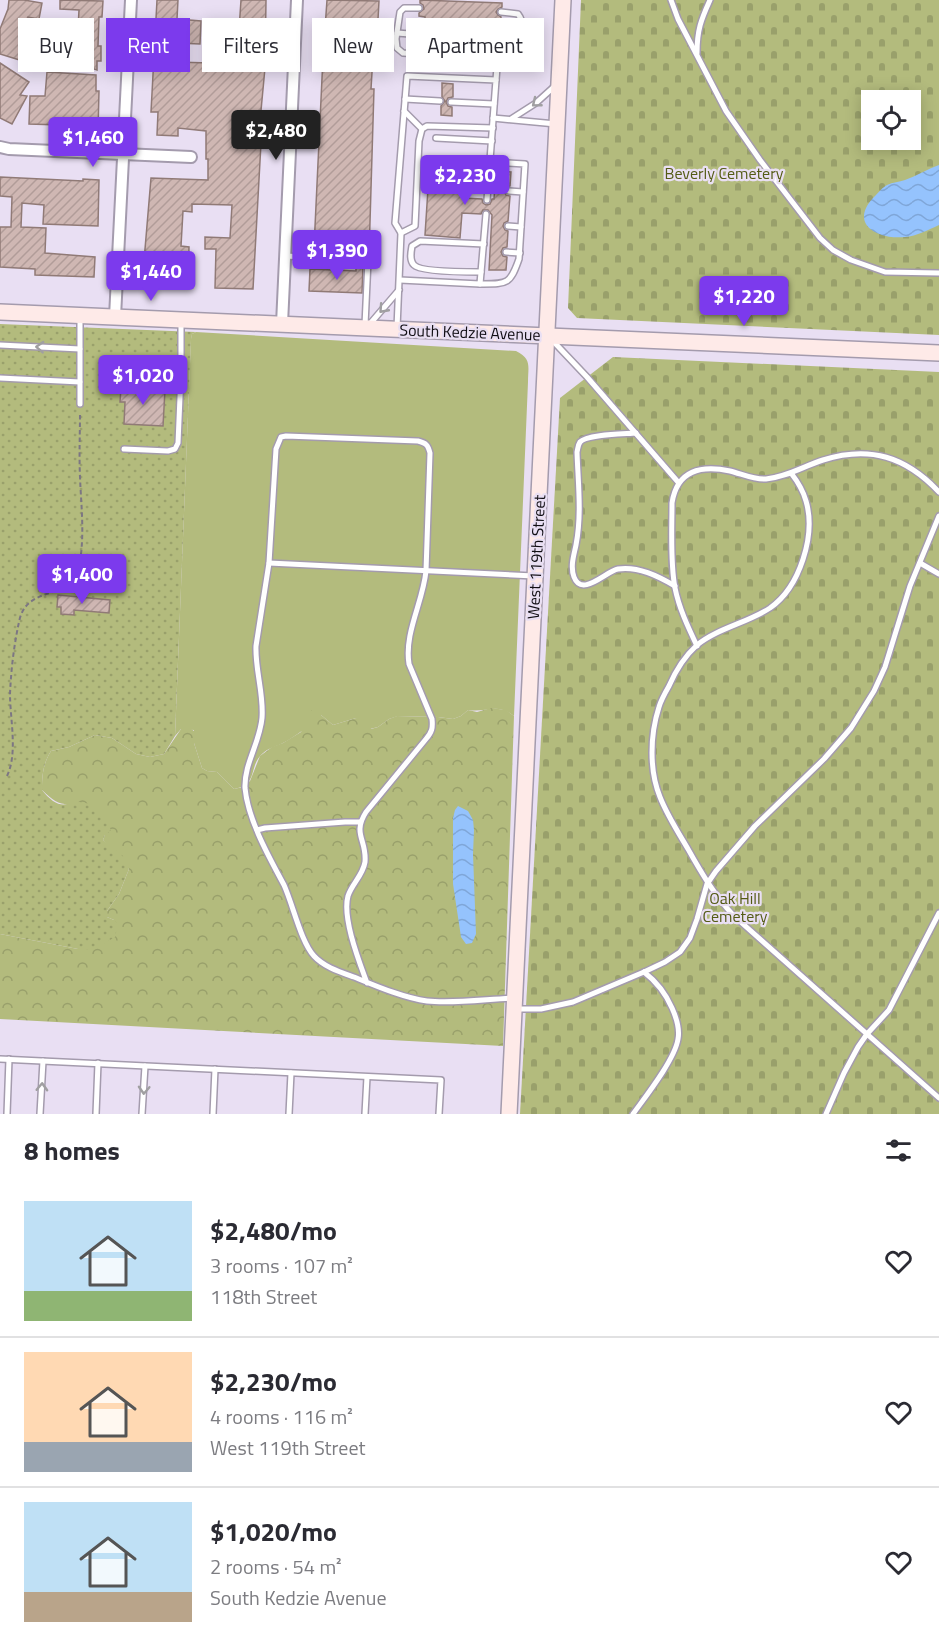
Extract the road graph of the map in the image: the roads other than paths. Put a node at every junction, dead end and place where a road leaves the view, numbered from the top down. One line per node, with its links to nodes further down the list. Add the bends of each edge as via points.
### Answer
1 (131, 0): 29 (street)
2 (297, 0): 42 (street)
3 (563, 0): 15 (street, West 119th Street)
4 (671, 0): 12 (lane)
5 (711, 0): 12 (lane, via 700,23)
6 (419, 8): 9 (lane, via 404,8 400,12)
7 (501, 12): 8 (lane)
8 (521, 18)
9 (397, 33): 10 (lane); 11 (lane, via 397,48)
10 (406, 34)
11 (406, 53)
12 (697, 55): 44 (lane, via 726,111 804,219 833,250 885,272)
13 (496, 72): 14 (lane)
14 (496, 80): 16 (lane, via 406,76); 19 (lane)
15 (560, 82): 22 (lane, one-way to 22); 23 (street, West 119th Street)
16 (405, 99): 17 (lane); 20 (lane)
17 (440, 101)
18 (451, 102): 19 (lane)
19 (494, 104): 21 (lane)
20 (404, 111): 25 (lane); 38 (lane, via 395,223)
21 (494, 118): 22 (lane); 24 (lane)
22 (510, 120): 23 (lane)
23 (557, 124): 55 (street, West 119th Street)
24 (493, 128): 25 (lane); 27 (lane)
25 (422, 129): 38 (lane, via 415,226)
26 (435, 138): 27 (lane)
27 (492, 141): 31 (lane)
28 (0, 147): 29 (street)
29 (123, 155): 30 (street); 50 (street)
30 (192, 157)
31 (490, 162): 33 (lane, via 525,164); 34 (lane)
32 (509, 191): 33 (lane)
33 (523, 192): 37 (lane)
34 (487, 200)
35 (486, 214): 39 (lane)
36 (507, 226): 37 (lane)
37 (521, 227): 41 (lane)
38 (401, 233): 45 (lane)
39 (485, 248): 43 (lane); 43 (lane, via 420,241 412,246 411,258 418,268)
40 (506, 252): 41 (lane)
41 (520, 253): 46 (lane, via 509,280 502,284)
42 (285, 256): 52 (street); 53 (lane, via 368,260)
43 (481, 272): 46 (lane)
44 (939, 273)
45 (400, 280): 46 (lane); 47 (lane)
46 (480, 284)
47 (399, 290): 53 (lane, one-way to 53); 54 (lane)
48 (0, 312): 49 (street, South Kedzie Avenue)
49 (80, 316): 50 (street, South Kedzie Avenue); 57 (lane)
50 (115, 317): 51 (street, South Kedzie Avenue)
51 (181, 320): 52 (street, South Kedzie Avenue); 60 (lane)
52 (282, 324): 53 (street, South Kedzie Avenue)
53 (366, 328): 54 (street, South Kedzie Avenue)
54 (398, 329): 55 (street, South Kedzie Avenue)
55 (547, 335): 58 (street, South Kedzie Avenue); 64 (lane); 74 (street, West 119th Street)
56 (0, 345): 57 (lane, one-way to 56)
57 (80, 349): 62 (lane)
58 (939, 352)
59 (123, 363): 60 (lane)
60 (181, 366): 65 (lane, via 175,449)
61 (0, 378): 62 (lane)
62 (80, 382): 63 (lane)
63 (80, 404)
64 (636, 433): 67 (lane); 75 (lane, via 584,439 579,444 579,527 574,577 582,585 590,584 608,572 633,569)
65 (123, 449)
66 (791, 473): 67 (lane, via 766,479 729,471 699,470); 68 (lane, via 840,456 875,455 892,458 913,469); 76 (lane, via 801,485 809,517 806,552 792,583 771,607)
67 (678, 482): 75 (lane, via 672,503)
68 (939, 492)
69 (939, 516): 71 (lane)
70 (269, 563): 72 (lane); 72 (lane, via 276,449 281,437 418,441 424,442 430,453); 78 (lane, via 255,659 262,719 245,776 245,790)
71 (920, 563): 73 (lane); 79 (lane, via 885,667 851,728 755,826)
72 (426, 571): 74 (lane); 77 (lane, via 408,656 432,719 431,733)
73 (939, 574)
74 (535, 576): 83 (street, West 119th Street)
75 (675, 586): 76 (lane)
76 (697, 646): 79 (lane, via 671,681 659,706 653,755 654,777 666,811)
77 (360, 822): 78 (lane); 82 (lane, via 363,868 346,905)
78 (258, 830): 82 (lane, via 313,956)
79 (707, 884): 81 (lane, via 698,919 680,952); 84 (lane, via 734,916)
80 (939, 913): 84 (lane, via 889,1010)
81 (644, 972): 83 (lane, via 565,1004 542,1009); 103 (lane, via 665,993 679,1037 670,1059)
82 (366, 982): 83 (lane, via 428,1001)
83 (514, 1003): 102 (street, West 119th Street)
84 (867, 1034): 93 (lane); 104 (lane)
85 (0, 1059): 86 (lane)
86 (9, 1059): 87 (lane); 94 (lane)
87 (43, 1061): 88 (lane); 95 (lane, one-way to 87)
88 (98, 1063): 89 (lane); 96 (lane)
89 (145, 1066): 90 (lane); 97 (lane, one-way to 97)
90 (215, 1069): 91 (lane); 98 (lane)
91 (291, 1073): 92 (lane); 99 (lane)
92 (367, 1077): 100 (lane); 101 (lane, via 441,1080)
93 (939, 1098)
94 (7, 1114)
95 (40, 1114)
96 (96, 1114)
97 (142, 1114)
98 (213, 1114)
99 (289, 1114)
100 (365, 1114)
101 (439, 1114)
102 (509, 1114)
103 (633, 1114)
104 (826, 1114)

